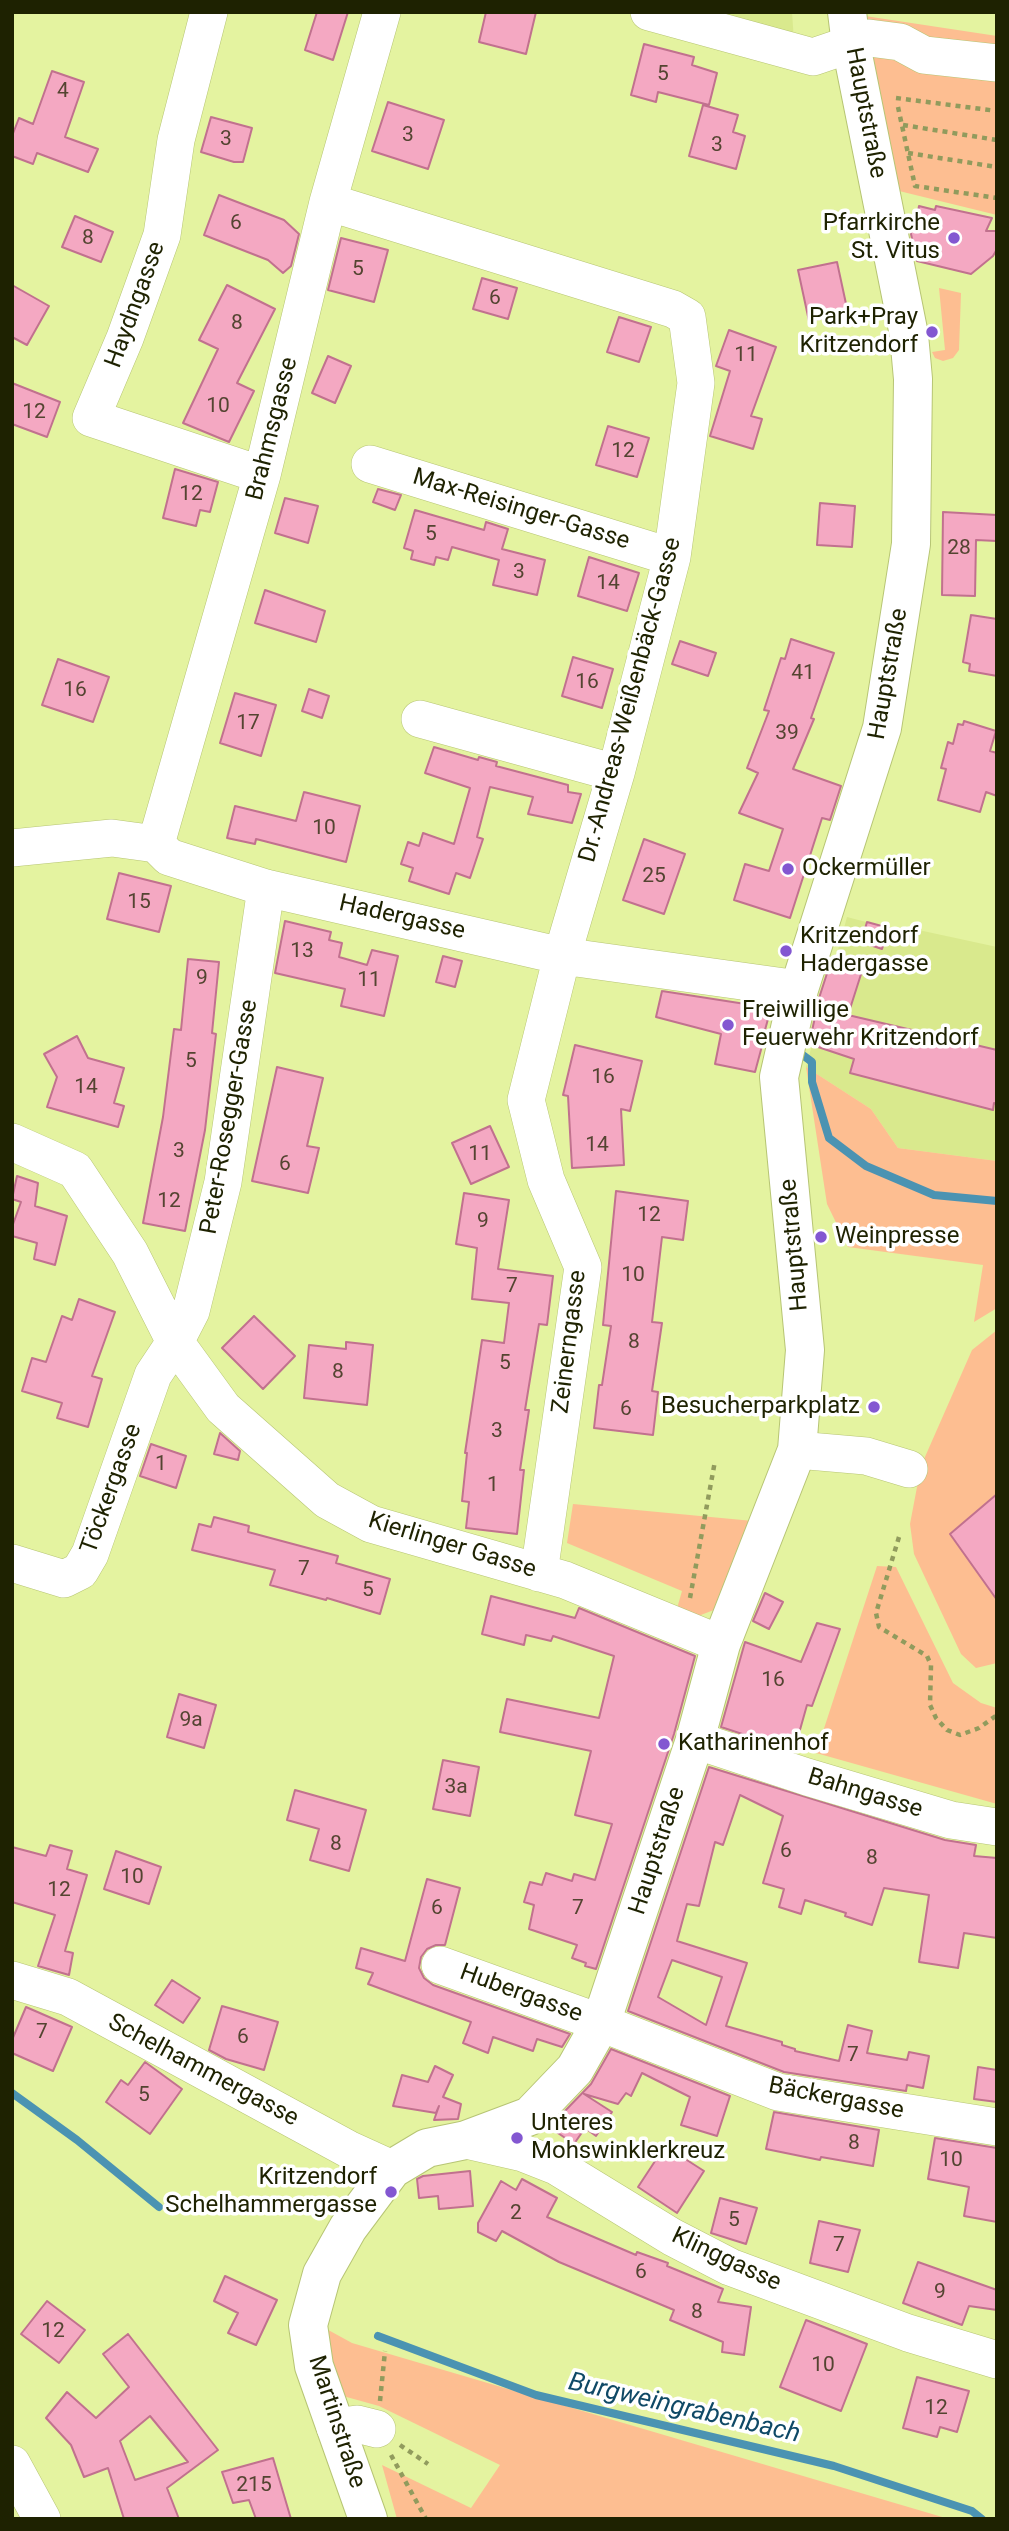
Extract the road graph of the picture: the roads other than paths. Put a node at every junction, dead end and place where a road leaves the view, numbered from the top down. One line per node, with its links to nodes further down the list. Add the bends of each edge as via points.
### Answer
1 (209, 12): 8 (street, Haydngasse, via 176,140 162,236 91,418)
2 (382, 12): 6 (street, Brahmsgasse)
3 (649, 12): 4 (street, via 813,57)
4 (849, 29): 5 (street, via 869,38 901,42 924,55); 16 (main road, Hauptstraße, via 909,335 913,379 911,544 882,728)
5 (997, 64)
6 (328, 202): 8 (street, Brahmsgasse); 9 (street, Dr.-Andreas-Weißenbäck-Gasse, via 687,317 695,383)
7 (370, 464): 9 (street, Max-Reisinger-Gasse)
8 (262, 475): 12 (street, Brahmsgasse)
9 (672, 556): 11 (street, Dr.-Andreas-Weißenbäck-Gasse)
10 (420, 719): 11 (street)
11 (616, 773): 15 (street, Dr.-Andreas-Weißenbäck-Gasse)
12 (156, 844): 13 (street, Hadergasse, via 112,838); 14 (street, Hadergasse, via 169,857)
13 (12, 848)
14 (266, 887): 15 (street, Hadergasse); 18 (street, Peter-Rosegger-Gasse, via 223,1182 191,1311)
15 (562, 956): 16 (street, Hadergasse); 22 (street, Zeinerngasse, via 526,1100 546,1180 583,1268)
16 (799, 989): 19 (main road, Hauptstraße, via 779,1077 805,1350)
17 (12, 1142): 18 (street, Kierlinger Gasse, via 75,1170 130,1253)
18 (175, 1342): 21 (street, Töckergasse, via 153,1375 80,1571 64,1579); 22 (street, Kierlinger Gasse, via 223,1408 327,1500 371,1524)
19 (797, 1450): 20 (street, via 866,1456); 23 (main road, Hauptstraße)
20 (909, 1469)
21 (12, 1563)
22 (539, 1573): 23 (street, Kierlinger Gasse)
23 (704, 1637): 24 (main road, Hauptstraße)
24 (695, 1740): 25 (street, Bahngasse, via 951,1820); 28 (main road, Hauptstraße)
25 (997, 1827)
26 (440, 1965): 28 (street, Hubergasse)
27 (12, 1980): 31 (street, Schelhammergasse, via 68,1997)
28 (601, 2023): 29 (street, Bäckergasse, via 778,2092); 30 (main road, Hauptstraße, via 575,2069 530,2116)
29 (997, 2127)
30 (466, 2140): 31 (main road, Hauptstraße, via 427,2148); 33 (street, Klinggasse, via 556,2166 730,2267 908,2333)
31 (391, 2169): 32 (main road, Hauptstraße, via 348,2228 323,2274)
32 (308, 2325): 35 (main road, Martinstraße, via 314,2366)
33 (997, 2360)
34 (378, 2418): 35 (street)
35 (335, 2427): 38 (main road, Martinstraße)
36 (12, 2464): 37 (street)
37 (42, 2519)
38 (368, 2519)

